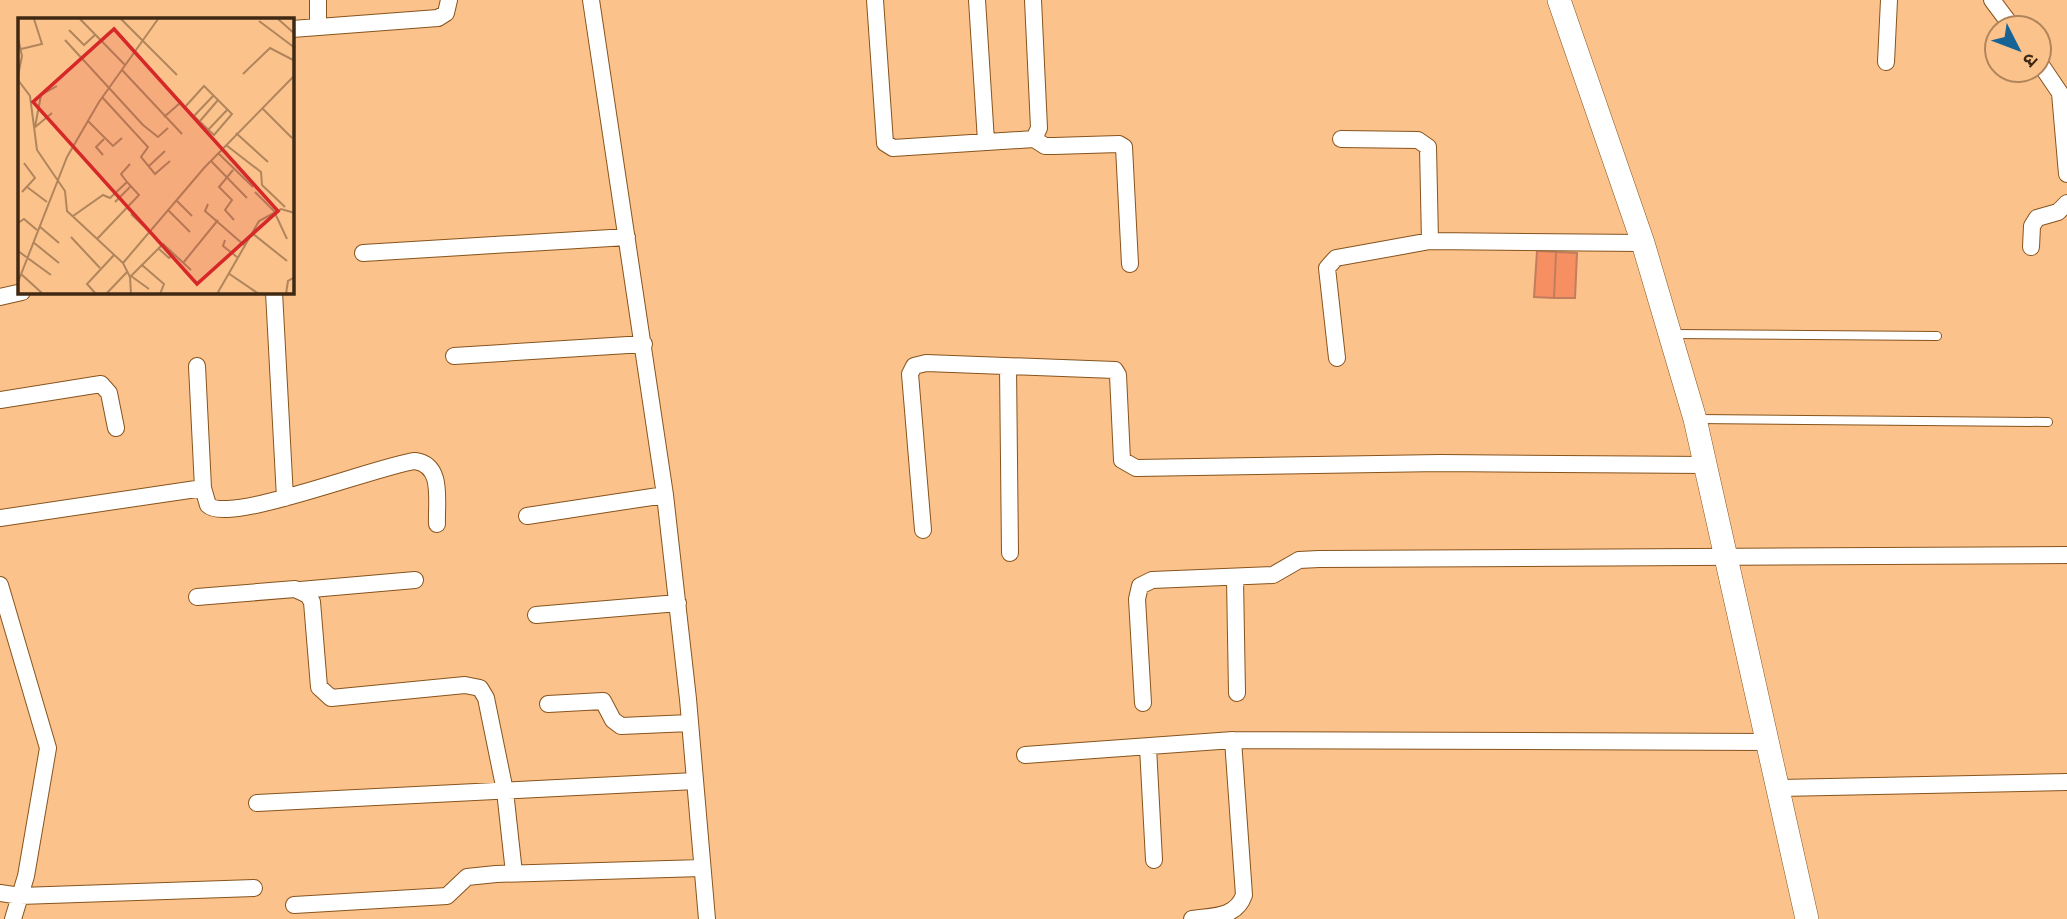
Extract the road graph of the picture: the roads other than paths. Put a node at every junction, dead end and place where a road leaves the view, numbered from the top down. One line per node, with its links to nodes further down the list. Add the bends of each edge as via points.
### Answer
1 (318, 0): 9 (street)
2 (449, 0): 9 (street, via 446,13 438,18)
3 (591, 0): 18 (street)
4 (875, 0): 15 (street, via 886,145)
5 (977, 0): 15 (street)
6 (1033, 0): 13 (street, via 1039,128)
7 (1559, 0): 20 (main road)
8 (1889, 0): 11 (street)
9 (318, 27): 10 (street)
10 (294, 29)
11 (1886, 62)
12 (2053, 83): 16 (street, via 2060,93)
13 (1034, 139): 15 (street); 23 (street, via 1045,146 1124,147)
14 (1341, 139): 19 (street, via 1424,142 1430,156)
15 (986, 141)
16 (2067, 174)
17 (2067, 203): 21 (street, via 2058,212 2036,218)
18 (627, 237): 22 (street); 29 (street)
19 (1430, 241): 20 (street); 31 (street, via 1331,260 1327,268)
20 (1643, 243): 27 (main road)
21 (2031, 247)
22 (363, 253)
23 (1130, 264)
24 (18, 293): 26 (street)
25 (274, 294): 41 (street)
26 (0, 297)
27 (1670, 334): 28 (lane); 35 (main road)
28 (1937, 336)
29 (644, 344): 30 (street); 40 (street)
30 (454, 356)
31 (1337, 358)
32 (197, 366): 39 (street)
33 (1008, 367): 38 (street, via 1115,370 1122,460 1136,468); 45 (street, via 942,362 918,364 911,370); 46 (street)
34 (0, 400): 37 (street, via 101,384 109,393)
35 (1695, 419): 36 (lane); 38 (main road)
36 (2048, 422)
37 (116, 428)
38 (1707, 465): 48 (main road)
39 (203, 488): 41 (street, via 208,505 218,510); 43 (street)
40 (665, 495): 42 (street); 54 (street)
41 (285, 498): 44 (street, via 408,462 422,462 435,472)
42 (527, 516)
43 (0, 518)
44 (437, 524)
45 (922, 530)
46 (1010, 553)
47 (2067, 555): 48 (street)
48 (1725, 558): 49 (street, via 1307,559 1278,574); 62 (main road)
49 (1235, 579): 57 (street); 58 (street, via 1152,580 1140,586)
50 (415, 580): 52 (street)
51 (0, 585): 56 (street)
52 (300, 590): 53 (street); 68 (street, via 312,602 322,693 344,698 465,685 480,688)
53 (197, 597)
54 (678, 603): 55 (street); 60 (street)
55 (536, 615)
56 (6, 635): 75 (street, via 46,731 48,748)
57 (1237, 693)
58 (1143, 703)
59 (548, 704): 60 (street, via 603,701 621,726)
60 (690, 723): 65 (street)
61 (1233, 740): 62 (street); 63 (street); 79 (street, via 1244,895 1230,913)
62 (1767, 742): 67 (main road)
63 (1147, 747): 64 (street); 70 (street)
64 (1025, 755)
65 (695, 780): 68 (street); 71 (street)
66 (2067, 782): 67 (street)
67 (1780, 788): 80 (main road)
68 (505, 791): 69 (street); 72 (street)
69 (257, 803)
70 (1154, 860)
71 (702, 868): 72 (street); 78 (street)
72 (514, 873): 76 (street, via 467,877 447,896)
73 (254, 888): 75 (street)
74 (0, 893): 75 (street)
75 (20, 896): 77 (street)
76 (294, 905)
77 (13, 919)
78 (707, 919)
79 (1192, 919)
80 (1807, 919)

